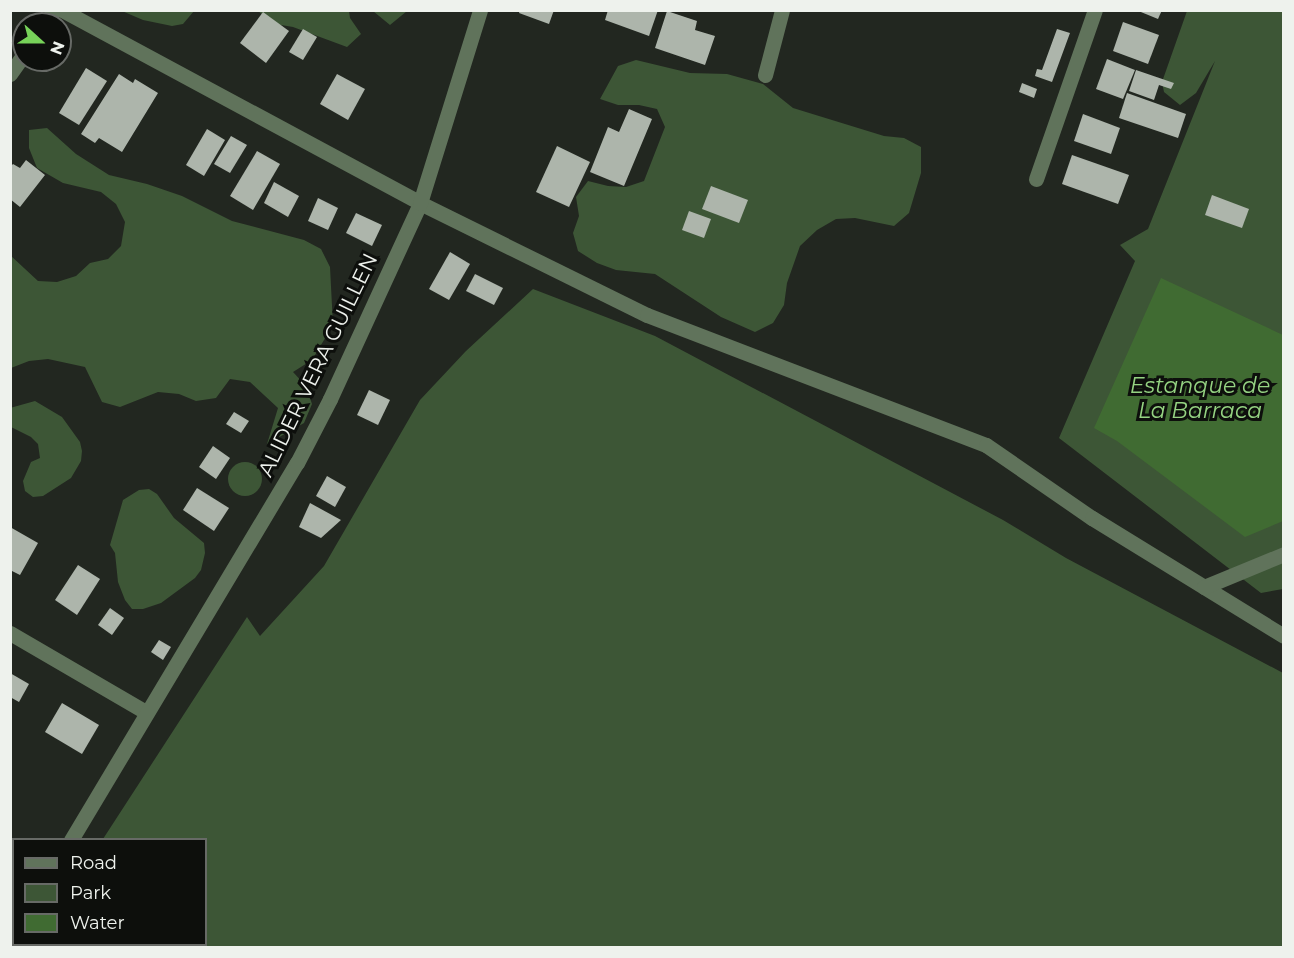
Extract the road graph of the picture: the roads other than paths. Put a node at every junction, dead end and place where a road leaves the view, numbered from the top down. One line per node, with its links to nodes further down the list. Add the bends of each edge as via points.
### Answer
1 (62, 10): 7 (street)
2 (480, 10): 7 (street, ALIDER VERA GUILLEN)
3 (782, 10): 5 (street)
4 (1095, 10): 6 (street)
5 (765, 75)
6 (1036, 179)
7 (420, 204): 9 (street, via 647,315 986,445 1092,518); 12 (street, ALIDER VERA GUILLEN, via 297,463)
8 (1284, 554): 9 (street)
9 (1204, 587): 11 (street)
10 (10, 633): 12 (street)
11 (1284, 636)
12 (146, 712): 13 (street, ALIDER VERA GUILLEN)
13 (72, 838)

